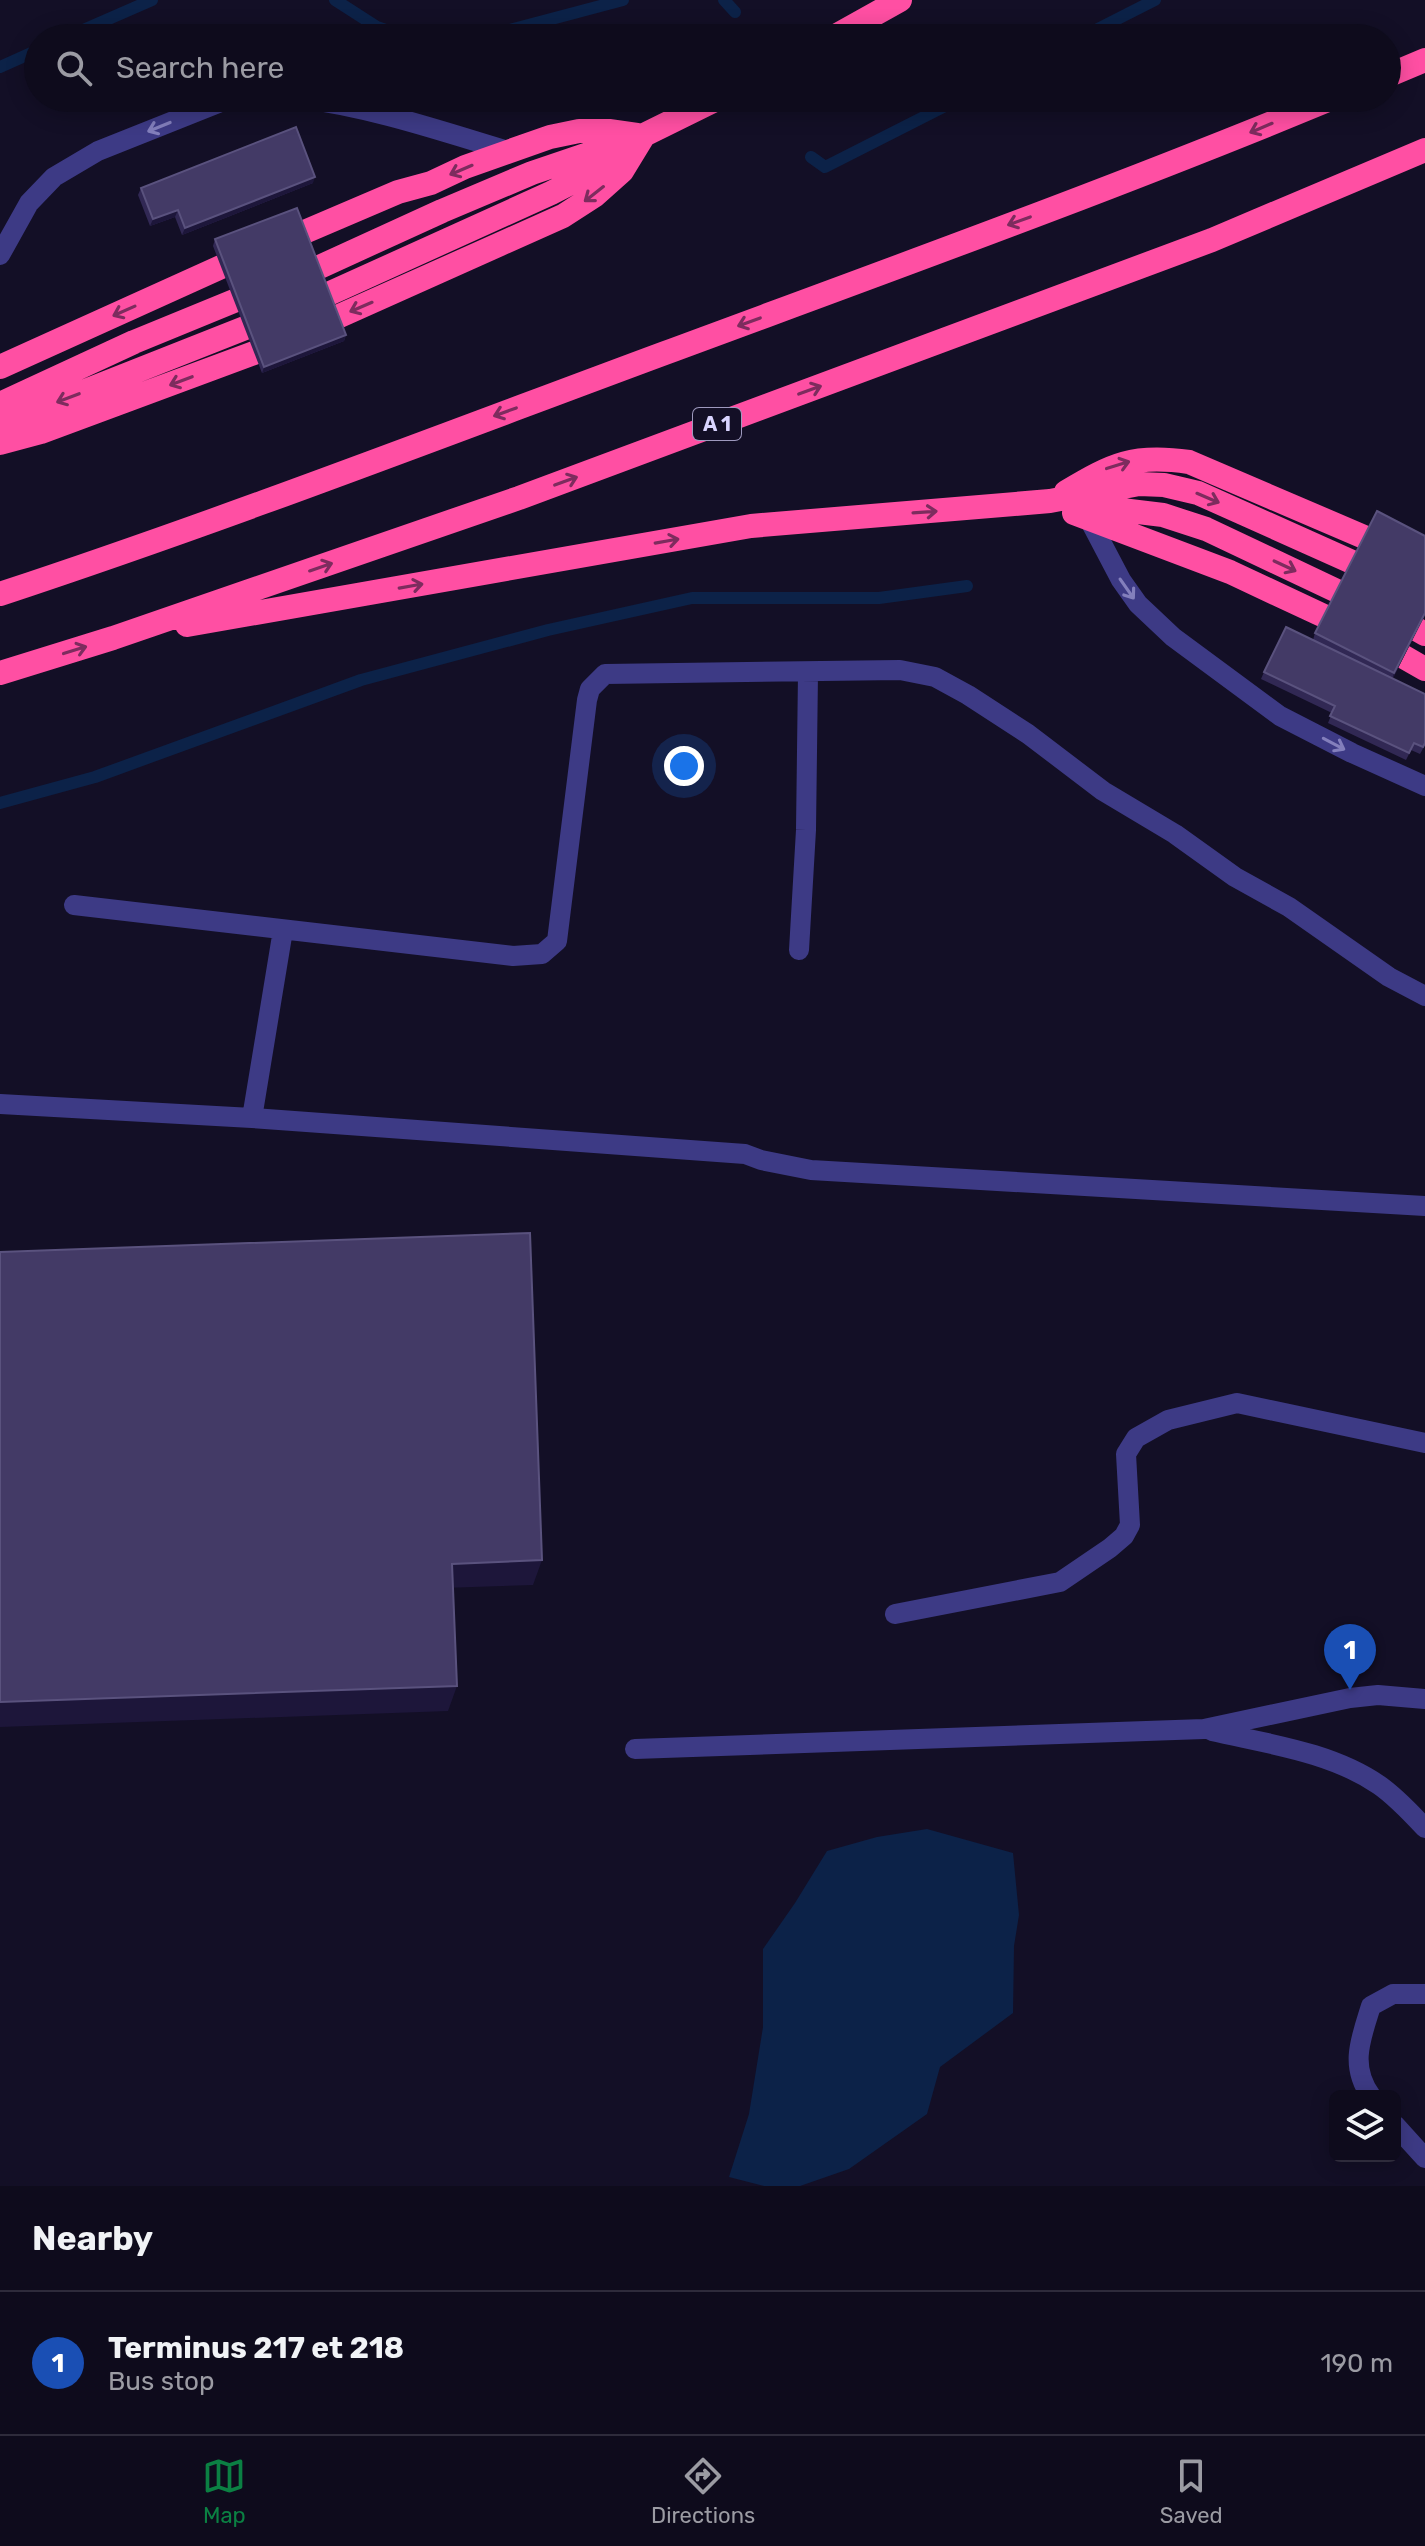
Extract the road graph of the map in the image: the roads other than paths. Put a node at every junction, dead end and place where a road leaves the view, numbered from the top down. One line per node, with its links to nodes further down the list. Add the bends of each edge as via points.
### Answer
1 (900, 0): 2 (highway)
2 (857, 24)
3 (1425, 60): 4 (highway)
4 (1401, 70)
5 (196, 112): 13 (lane, one-way to 13, via 98,151 54,177 29,203)
6 (375, 112): 11 (lane)
7 (691, 112): 9 (highway)
8 (1299, 112): 29 (highway, one-way to 29, via 682,347)
9 (644, 135): 11 (highway, via 579,131); 15 (highway, via 532,173); 17 (highway, one-way to 17, via 582,177)
10 (1425, 150): 31 (highway, A 1, one-way to 10, via 593,471 1212,240)
11 (511, 152): 12 (highway, one-way to 12)
12 (302, 233)
13 (0, 255)
14 (221, 267): 20 (highway, one-way to 20)
15 (315, 269)
16 (234, 301): 21 (highway)
17 (331, 307)
18 (245, 328): 22 (highway, one-way to 22)
19 (254, 353): 23 (highway, one-way to 23)
20 (0, 367)
21 (0, 404)
22 (0, 422)
23 (0, 443)
24 (1050, 501): 25 (highway); 26 (highway, one-way to 26, via 1107,467 1162,458 1189,462); 27 (highway, one-way to 27, via 1139,484 1164,485 1198,493); 28 (highway, one-way to 28, via 1163,515 1206,529); 31 (highway, one-way to 24, via 751,526)
25 (1090, 521): 30 (highway, via 1216,566); 34 (lane, one-way to 34, via 1138,604 1173,637 1280,716)
26 (1364, 537)
27 (1352, 562)
28 (1337, 591)
29 (0, 594)
30 (1324, 616)
31 (113, 638): 32 (highway, A 1, one-way to 31)
32 (0, 673)
33 (808, 673): 36 (lane, via 605,674 590,689 557,941 542,954 513,956); 37 (lane); 38 (lane, via 900,670 935,677)
34 (1425, 786)
35 (74, 905): 36 (lane)
36 (283, 930): 40 (lane)
37 (799, 950)
38 (1425, 996)
39 (0, 1104): 40 (lane)
40 (252, 1118): 41 (lane, via 745,1154 811,1170)
41 (1425, 1206)
42 (1425, 1443): 43 (lane, via 1237,1403 1168,1420 1136,1438 1126,1454 1130,1525 1110,1548 1060,1582)
43 (895, 1614)
44 (1425, 1699): 45 (lane, via 1350,1698)
45 (1204, 1729): 46 (lane); 47 (lane, via 1300,1751 1351,1770 1380,1786)
46 (635, 1749)
47 (1425, 1828)
48 (1425, 1994): 49 (lane, via 1393,1994 1371,2006 1357,2051)
49 (1367, 2090)
50 (1401, 2132): 51 (lane)
51 (1425, 2158)

